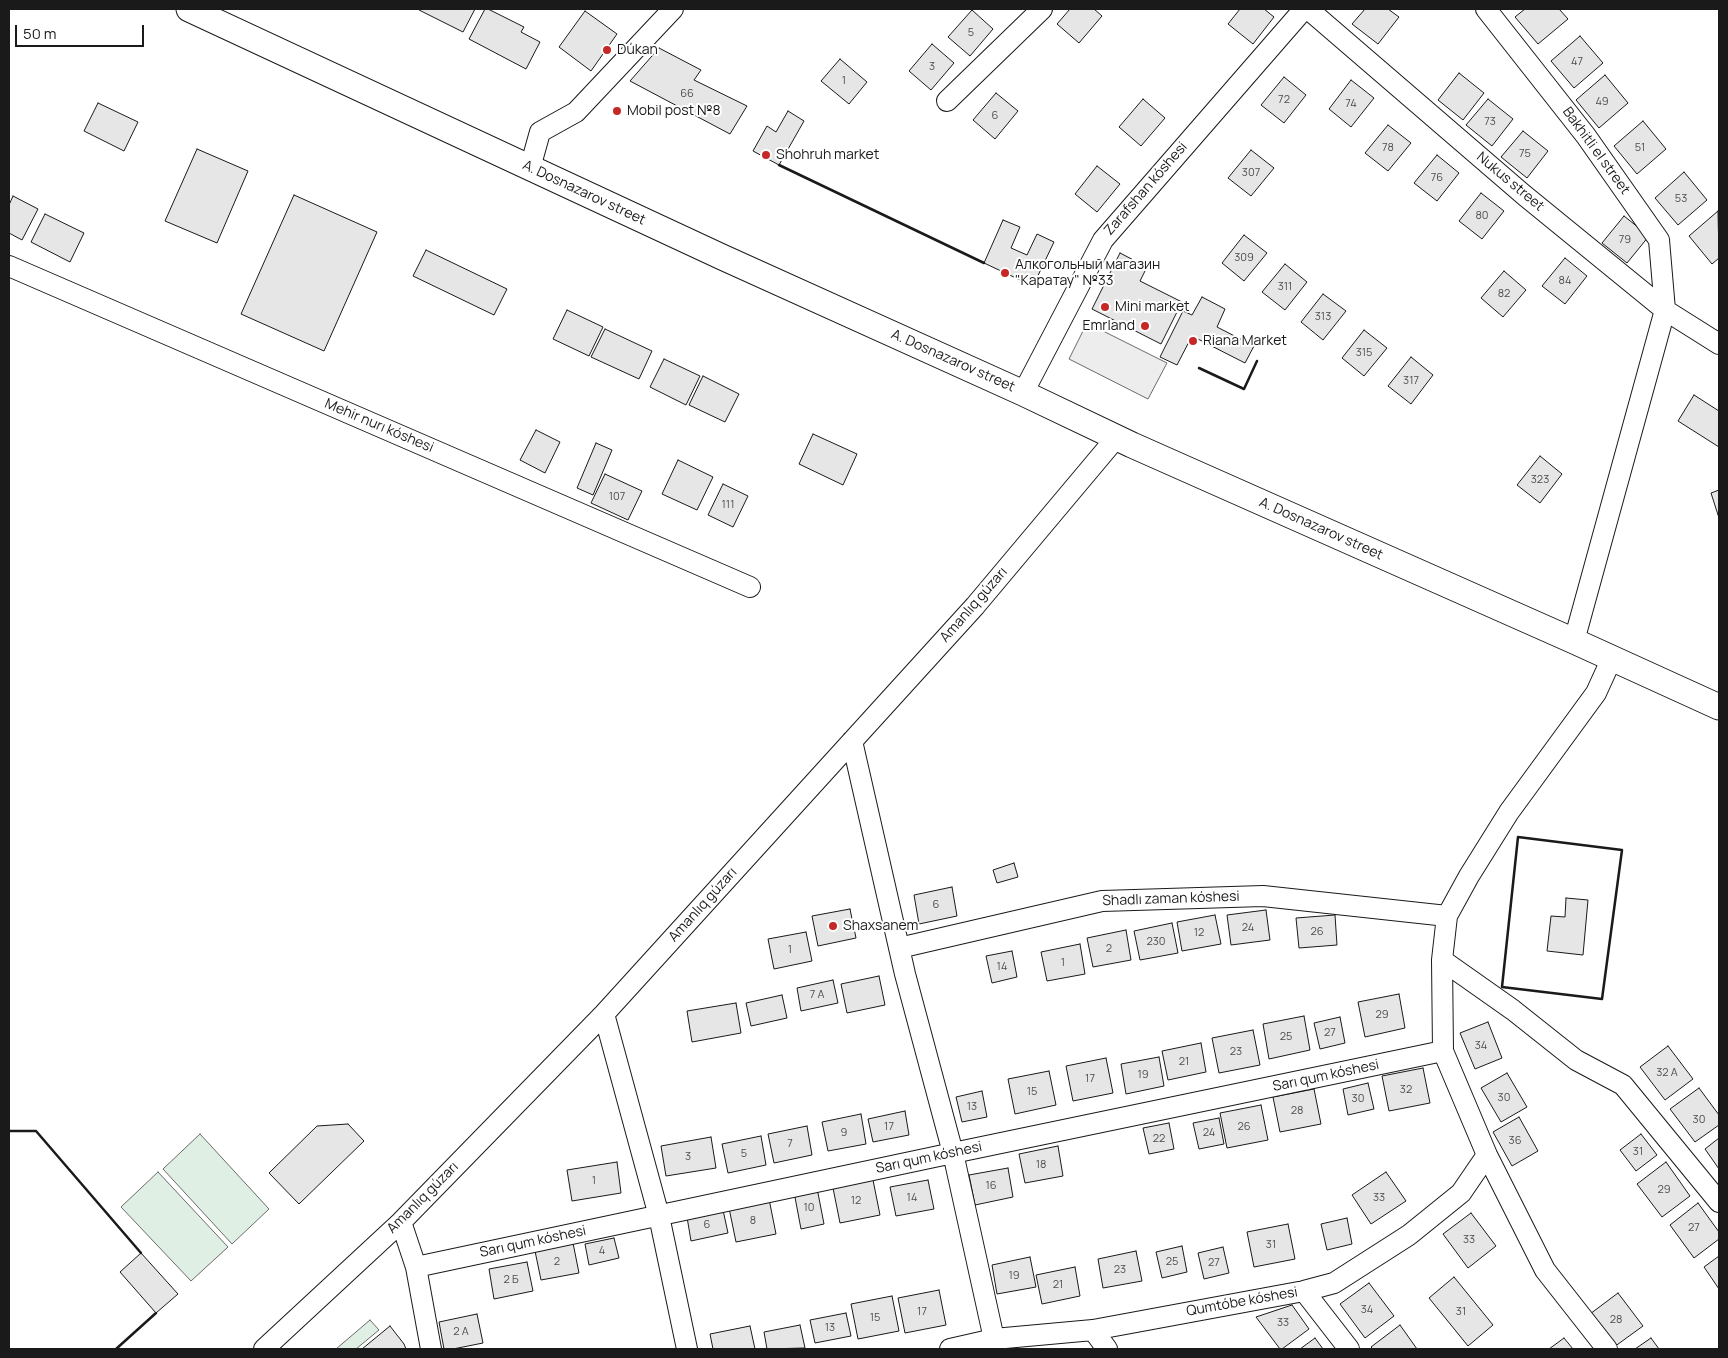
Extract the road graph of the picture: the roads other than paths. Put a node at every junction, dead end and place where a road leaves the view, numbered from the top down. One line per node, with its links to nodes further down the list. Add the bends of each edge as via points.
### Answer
1 (673, 9): 8 (street, via 576,112 540,132)
2 (1042, 9): 7 (street)
3 (1304, 9): 12 (street, Zarafshan kóshesi, via 1103,240)
4 (1308, 9): 10 (street, Nukus street, via 1524,195)
5 (1486, 9): 10 (street, Bakhitli el street, via 1586,136 1659,240)
6 (198, 11): 8 (main road, A. Dosnazarov street)
7 (947, 101)
8 (530, 168): 12 (main road, A. Dosnazarov street)
9 (9, 266): 14 (street, Mehir nurı kóshesi)
10 (1665, 310): 11 (street, Nukus street); 15 (street)
11 (1719, 344)
12 (1023, 393): 13 (main road, A. Dosnazarov street)
13 (1116, 438): 15 (main road, A. Dosnazarov street); 18 (street, Amanlıq gúzarı, via 975,606)
14 (750, 587)
15 (1574, 641): 16 (main road, A. Dosnazarov street)
16 (1612, 658): 17 (main road, A. Dosnazarov street); 19 (street, via 1596,693 1509,812)
17 (1719, 707)
18 (852, 741): 20 (street); 22 (street, Amanlıq gúzarı)
19 (1447, 916): 20 (street, Shadlı zaman kóshesi, via 1263,896 1102,901); 21 (street)
20 (899, 948): 24 (street)
21 (1442, 960): 23 (street); 26 (street, via 1576,1060 1623,1085)
22 (604, 1014): 27 (street); 28 (street, Amanlıq gúzarı)
23 (1443, 1051): 24 (street, Sarı qum kóshesi); 25 (street)
24 (953, 1153): 27 (street, Sarı qum kóshesi); 32 (street)
25 (1487, 1154): 30 (street, Qumtóbe kóshesi, via 1461,1193 1409,1235 1334,1283); 39 (street, via 1546,1270)
26 (1719, 1202)
27 (659, 1216): 29 (street, Sarı qum kóshesi); 35 (street)
28 (401, 1222): 29 (street); 33 (street, Amanlıq gúzarı)
29 (416, 1267): 34 (street)
30 (1304, 1291): 31 (street, Qumtóbe kóshesi); 38 (street)
31 (1093, 1330): 32 (street, Qumtóbe kóshesi); 37 (street)
32 (994, 1339): 36 (street, Qumtóbe kóshesi)
33 (264, 1349)
34 (431, 1349)
35 (687, 1349)
36 (950, 1349)
37 (1107, 1349)
38 (1349, 1349)
39 (1607, 1349)

